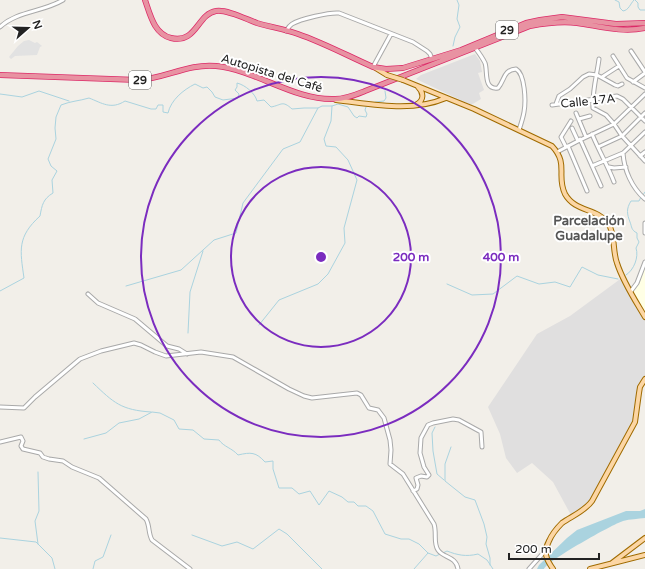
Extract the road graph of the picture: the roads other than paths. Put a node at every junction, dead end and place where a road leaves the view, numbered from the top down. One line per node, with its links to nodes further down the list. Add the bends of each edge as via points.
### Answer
1 (63, 0): 4 (street, via 12,19)
2 (144, 0): 6 (highway, 29, via 155,26 166,36 173,38 190,34 206,16 217,11)
3 (645, 23): 11 (highway, 29, via 622,25 562,17 540,20)
4 (0, 27)
5 (645, 28): 8 (highway, Autopista del Café / 29, via 619,30 577,23 546,23 530,26)
6 (286, 31): 7 (street, via 291,24 298,21 332,13 343,14); 14 (highway, 29)
7 (391, 34): 11 (street, via 424,48); 14 (street)
8 (476, 49): 25 (highway, Autopista del Café / 29, via 354,95); 38 (street, via 485,64 488,84 492,87 498,88 504,75 510,70 516,68 520,72 525,105)
9 (631, 51): 15 (street)
10 (612, 56): 13 (street)
11 (432, 59): 14 (highway, 29, via 403,68)
12 (599, 59): 17 (street)
13 (619, 66): 18 (street); 19 (street)
14 (373, 67): 21 (main road, bridge)
15 (645, 73): 19 (street)
16 (0, 75): 25 (highway, Autopista del Café / 29, via 138,80 216,66 241,72 299,93)
17 (598, 75): 18 (street); 26 (street); 26 (street, Calle 17A, via 589,74 583,77 559,96 554,105)
18 (602, 77): 20 (street, via 615,86)
19 (633, 82): 22 (street)
20 (622, 84)
21 (418, 87): 24 (main road); 27 (main road, via 422,97 420,103)
22 (645, 88)
23 (645, 94): 28 (street)
24 (446, 98): 27 (main road); 38 (main road)
25 (328, 99): 27 (main road, via 394,107)
26 (593, 99): 28 (street, Calle 17A, via 617,96); 36 (street, via 593,108)
27 (414, 106)
28 (632, 108): 32 (street); 36 (street)
29 (576, 113): 33 (street)
30 (645, 113): 32 (street)
31 (590, 116): 33 (street)
32 (641, 117): 35 (street); 41 (street)
33 (579, 119): 42 (street)
34 (571, 121): 44 (street, via 561,136)
35 (645, 121)
36 (614, 124): 40 (street); 41 (street)
37 (572, 128): 43 (street)
38 (519, 130): 47 (main road, via 545,141)
39 (645, 132): 45 (street)
40 (592, 134): 42 (street); 46 (street)
41 (622, 136): 45 (street); 46 (street)
42 (586, 137): 43 (street)
43 (579, 140): 44 (street); 53 (street)
44 (567, 146): 47 (street); 58 (street)
45 (631, 146): 49 (street); 50 (street)
46 (598, 147): 51 (street)
47 (558, 152): 63 (main road, via 566,195 574,205 600,216 607,223 612,231 616,263)
48 (645, 152): 50 (street)
49 (623, 153): 51 (street); 55 (street)
50 (640, 156): 52 (street)
51 (604, 161): 53 (street); 54 (street)
52 (645, 161)
53 (592, 166): 57 (street)
54 (609, 167): 55 (street); 56 (street)
55 (626, 167): 59 (street, via 632,183)
56 (614, 182)
57 (601, 186)
58 (587, 190)
59 (645, 199)
60 (645, 223): 61 (street)
61 (645, 233)
62 (645, 262): 63 (street, via 637,283)
63 (630, 291): 65 (main road)
64 (88, 294): 66 (street, via 98,304 135,319 167,346)
65 (645, 317)
66 (187, 354): 68 (street, via 166,356 134,344 101,351 71,365 24,408); 71 (street, via 207,352 233,358 288,389 312,398 357,393 361,395 367,406 378,410 384,418 392,450 390,464 403,474)
67 (645, 379): 73 (main road, via 640,388 635,422 592,501 560,525 550,539)
68 (0, 407)
69 (0, 442): 78 (street, via 21,437 23,449 40,453 49,459 63,461 99,478 146,519 152,540)
70 (482, 447): 71 (street, via 481,432 459,420 428,425 421,438 420,453 429,475 416,478 418,487)
71 (413, 491): 79 (street, via 434,524 437,549 453,560)
72 (645, 538): 75 (main road)
73 (545, 553): 76 (main road); 80 (street)
74 (645, 555): 75 (main road)
75 (610, 564): 77 (main road)
76 (552, 568)
77 (603, 568): 81 (main road)
78 (190, 569)
79 (458, 569)
80 (529, 569)
81 (590, 569)

